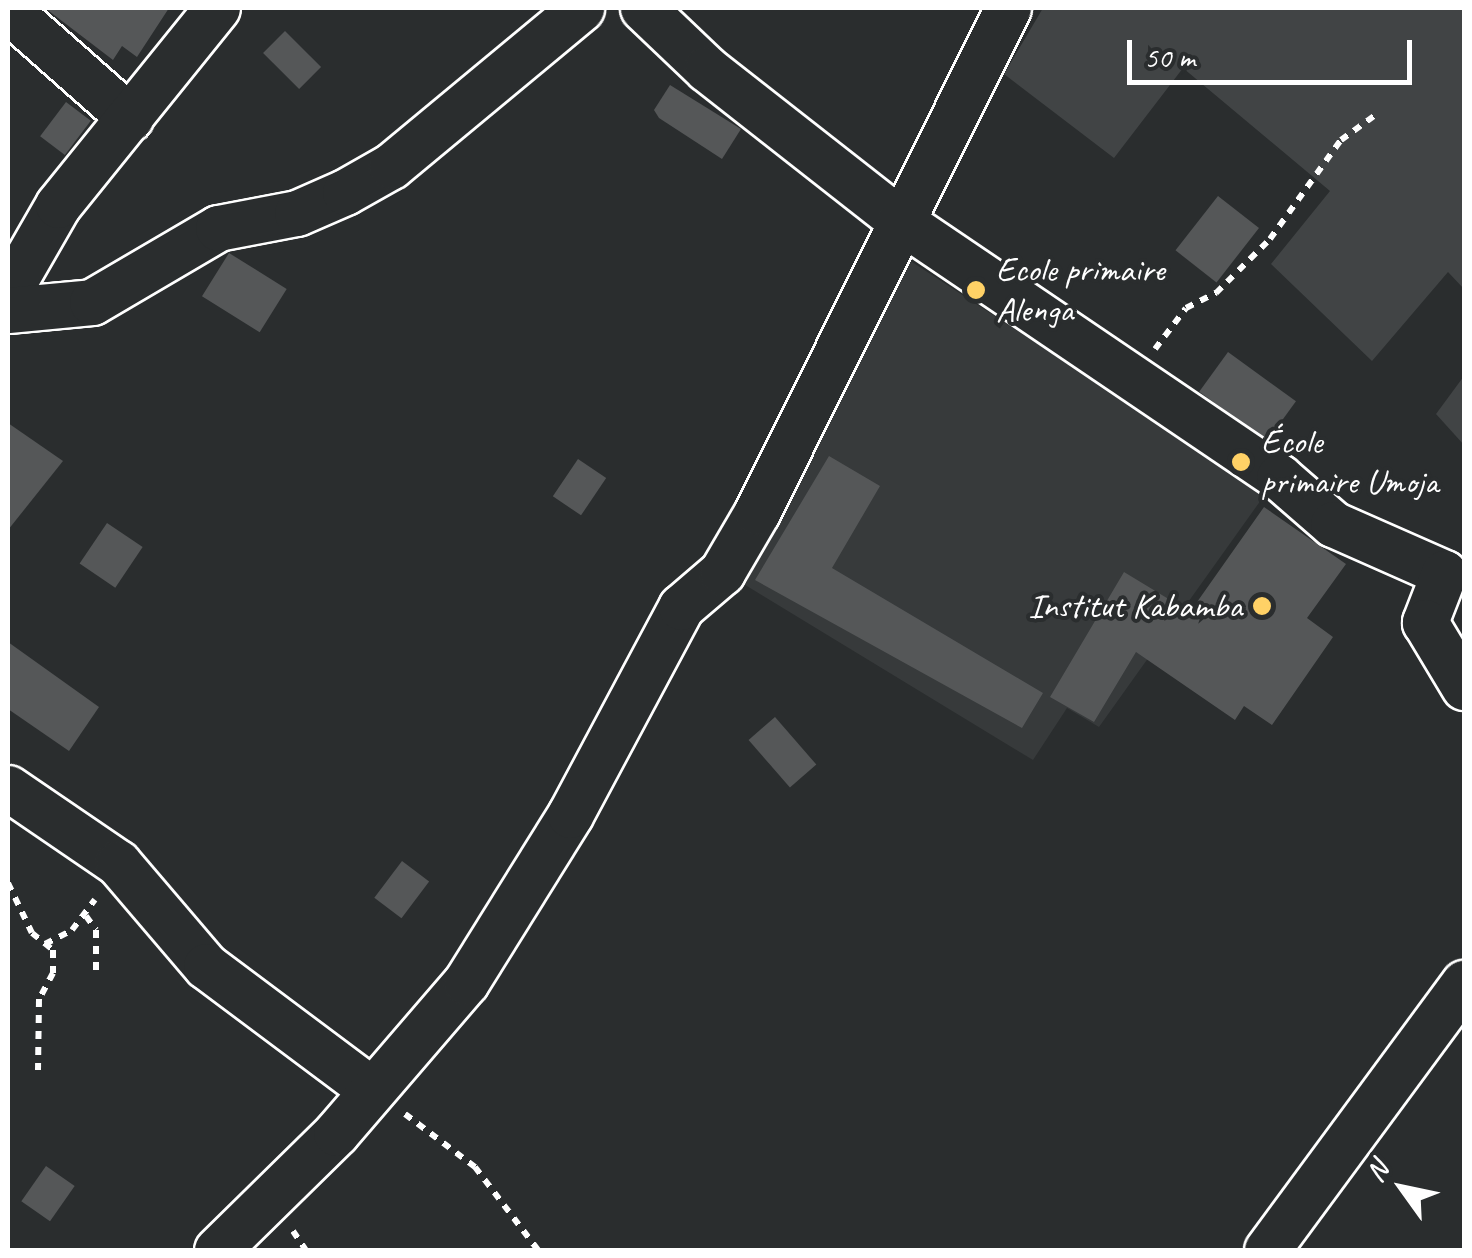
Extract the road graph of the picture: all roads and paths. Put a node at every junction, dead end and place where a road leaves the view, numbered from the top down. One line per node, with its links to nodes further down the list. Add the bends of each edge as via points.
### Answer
1 (216, 8): 7 (street)
2 (581, 8): 10 (street, via 391,166 345,192 297,213 218,228 92,302)
3 (643, 8): 8 (street, via 721,80)
4 (1008, 8): 8 (street)
5 (8, 10): 7 (street)
6 (1374, 116): 11 (path, via 1340,140 1216,294 1186,308)
7 (130, 118): 9 (street, via 58,204)
8 (901, 221): 11 (street); 21 (street, via 722,572 681,607 570,816 466,982)
9 (8, 292)
10 (8, 310)
11 (1138, 378): 12 (street, via 1334,524 1444,573 1424,622)
12 (1464, 687)
13 (8, 788): 14 (street)
14 (118, 863): 16 (path); 21 (street, via 206,966)
15 (8, 883): 17 (path)
16 (86, 916): 17 (path); 18 (path, via 96,930)
17 (45, 944): 20 (path, via 53,973 39,998)
18 (96, 976)
19 (1464, 983): 24 (street)
20 (38, 1070)
21 (372, 1090): 22 (street); 23 (path, via 475,1166)
22 (217, 1250)
23 (538, 1250)
24 (1267, 1250)

